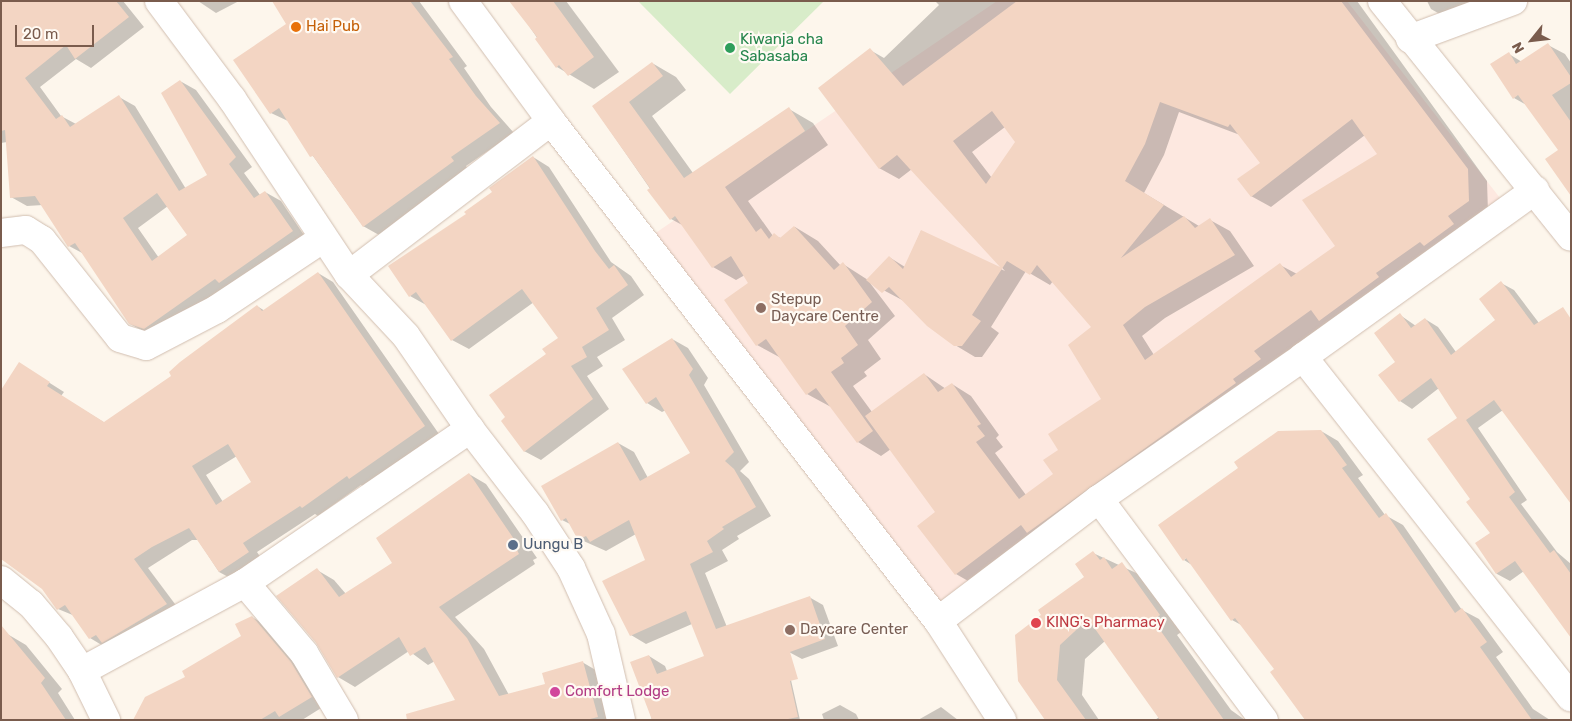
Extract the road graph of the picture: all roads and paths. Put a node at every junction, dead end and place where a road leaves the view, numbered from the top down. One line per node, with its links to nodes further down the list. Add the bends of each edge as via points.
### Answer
1 (159, 1): 10 (street, via 232,99)
2 (463, 1): 6 (street)
3 (1382, 1): 5 (street)
4 (1512, 1): 5 (street)
5 (1410, 39): 7 (street)
6 (550, 121): 11 (street); 17 (street)
7 (1535, 190): 9 (street); 12 (street)
8 (1, 233): 10 (street, via 26,230 42,240 120,338 146,346 217,309)
9 (1571, 236)
10 (324, 238): 11 (street)
11 (349, 275): 13 (street, via 406,336)
12 (1303, 357): 14 (street); 19 (street)
13 (470, 429): 16 (street); 22 (street, via 536,513 571,568 601,634)
14 (1099, 499): 17 (street); 24 (street)
15 (1, 580): 18 (street, via 31,604)
16 (245, 583): 18 (street); 21 (street, via 304,653)
17 (938, 621): 23 (street)
18 (82, 671): 20 (street)
19 (1571, 698)
20 (106, 720)
21 (344, 720)
22 (621, 720)
23 (1002, 720)
24 (1264, 720)

